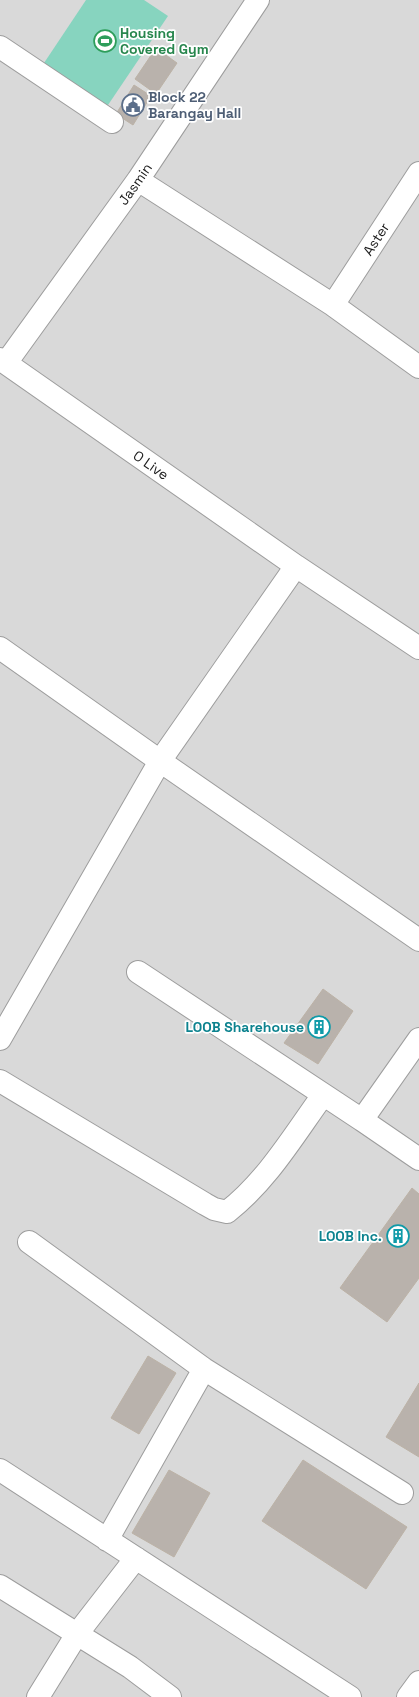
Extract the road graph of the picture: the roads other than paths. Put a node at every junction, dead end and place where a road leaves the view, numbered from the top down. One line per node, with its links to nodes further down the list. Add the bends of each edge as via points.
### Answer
1 (258, 0): 5 (street, Jasmin)
2 (0, 46): 3 (street)
3 (112, 122)
4 (419, 173): 6 (street, Aster)
5 (138, 180): 6 (street); 7 (street, Jasmin)
6 (333, 305): 8 (street)
7 (3, 361): 9 (street, O Live)
8 (419, 367)
9 (296, 566): 11 (street, O Live); 12 (street)
10 (0, 648): 12 (street)
11 (419, 648)
12 (160, 761): 13 (street); 15 (street)
13 (419, 940)
14 (138, 972): 18 (street)
15 (0, 1039)
16 (419, 1039): 19 (street)
17 (0, 1081): 18 (street, via 205,1204 227,1212 270,1169)
18 (323, 1095): 19 (street)
19 (362, 1120): 20 (street)
20 (419, 1159)
21 (29, 1242): 22 (street)
22 (204, 1369): 24 (street); 25 (street)
23 (0, 1470): 25 (street)
24 (402, 1492)
25 (107, 1540): 26 (street)
26 (136, 1558): 28 (street); 32 (street)
27 (0, 1586): 28 (street)
28 (77, 1634): 30 (street); 31 (street)
29 (419, 1682): 33 (street)
30 (38, 1697)
31 (170, 1697)
32 (350, 1697)
33 (408, 1697)

